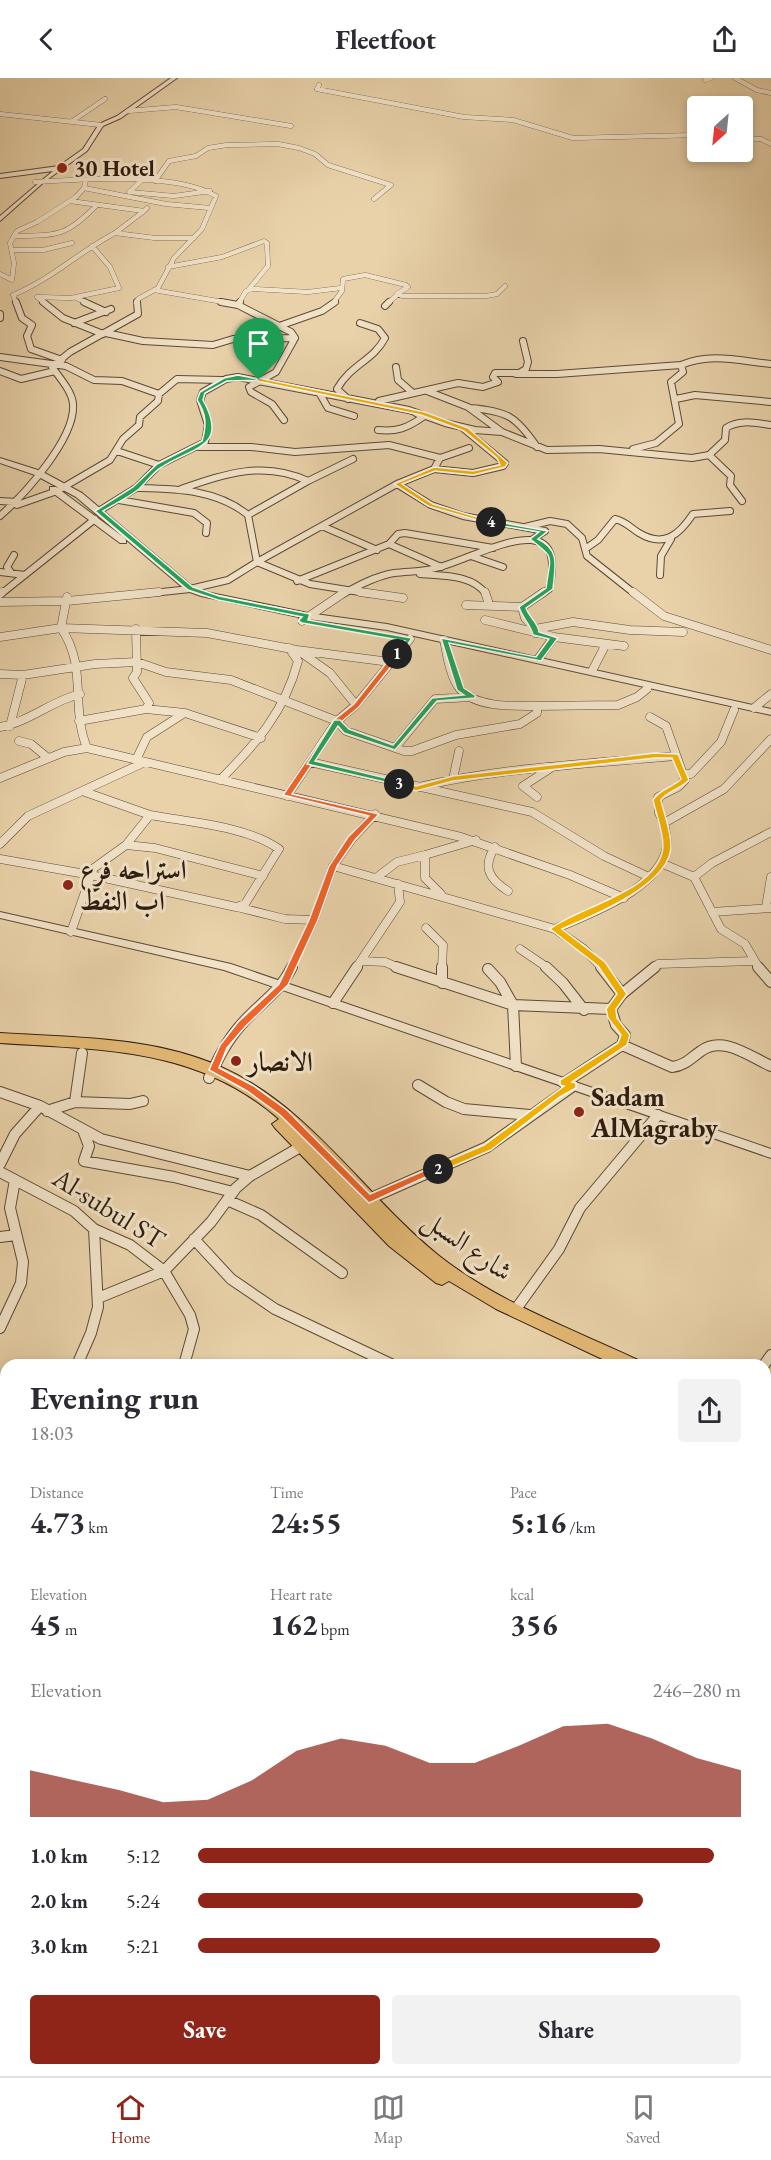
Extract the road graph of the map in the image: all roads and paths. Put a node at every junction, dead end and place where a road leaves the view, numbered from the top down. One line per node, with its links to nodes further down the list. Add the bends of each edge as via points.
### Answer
1 (167, 78): 9 (street)
2 (174, 78): 7 (street)
3 (735, 78): 5 (street)
4 (320, 85): 13 (street, via 317,88 464,117 513,120 573,138)
5 (771, 93)
6 (105, 99): 10 (street)
7 (128, 111): 9 (street); 12 (street, via 176,107)
8 (0, 114): 10 (street)
9 (112, 119): 11 (street)
10 (71, 122): 11 (street)
11 (101, 125): 16 (street, via 85,150)
12 (291, 126)
13 (687, 135)
14 (753, 139): 15 (street)
15 (771, 144)
16 (45, 176): 17 (street); 18 (street); 18 (street, via 28,180); 19 (street); 30 (street); 31 (street)
17 (0, 177): 18 (street)
18 (8, 177)
19 (86, 180): 20 (street); 22 (street)
20 (141, 181): 21 (street); 23 (street, via 129,192 174,196)
21 (155, 181): 23 (street, via 189,184); 24 (street, via 169,160 196,156 208,148 278,144 299,147 328,165 391,185)
22 (84, 188): 25 (street); 26 (street)
23 (210, 191): 28 (street, via 216,196)
24 (374, 199)
25 (70, 201): 27 (street); 33 (street, via 21,229)
26 (153, 201): 28 (street); 29 (street)
27 (97, 205): 29 (street); 33 (street, via 74,228 44,236)
28 (210, 208): 34 (street)
29 (144, 211): 32 (street)
30 (0, 213)
31 (0, 219)
32 (115, 232): 34 (street); 36 (street)
33 (16, 236): 37 (street, via 10,243)
34 (194, 238): 38 (street)
35 (72, 243): 37 (street, via 43,250)
36 (92, 246): 44 (street, via 38,285); 48 (street, via 110,267 119,288)
37 (12, 250): 40 (street)
38 (168, 267): 43 (street, via 222,257 264,241 268,266); 45 (street)
39 (0, 274): 40 (street)
40 (12, 280): 44 (street)
41 (505, 286): 46 (street, via 486,296)
42 (341, 288): 43 (street, via 308,292); 46 (street, via 343,278 354,275 408,285); 53 (street, via 340,295 321,312)
43 (249, 289): 49 (street)
44 (24, 290): 47 (street); 58 (street, via 12,295 22,318 32,325 27,336 31,349)
45 (154, 290): 49 (street); 54 (street, via 138,299 138,314)
46 (397, 295): 50 (street)
47 (37, 297): 48 (street); 51 (street)
48 (76, 298): 51 (street, via 108,311)
49 (238, 305): 53 (street)
50 (385, 306)
51 (74, 323): 54 (street)
52 (360, 323): 71 (street, via 378,329 385,338 379,349 346,373 337,389)
53 (282, 326): 55 (street)
54 (104, 334): 55 (street, via 143,341 213,345 233,339); 58 (street)
55 (295, 338): 65 (street, via 276,372)
56 (523, 341): 64 (street, via 526,369)
57 (0, 357): 62 (street)
58 (62, 360): 62 (street)
59 (771, 364): 60 (street, via 718,357)
60 (681, 365): 64 (street, via 587,373); 70 (street, via 683,372 671,382)
61 (396, 367): 67 (street, via 398,380)
62 (55, 368): 63 (street, via 22,380); 69 (street, via 75,369 94,380 122,381); 94 (street, via 73,405 70,425 52,458)
63 (0, 371)
64 (495, 374): 67 (street, via 498,382 483,387 458,383)
65 (259, 380): 66 (street, via 238,377); 68 (street); 77 (street, via 249,387 251,392 272,404)
66 (223, 381): 69 (street, via 177,379); 82 (street, via 203,392 200,400 208,413 209,429)
67 (416, 391): 72 (street); 74 (street, via 445,395)
68 (320, 393): 71 (street); 76 (street, via 328,408)
69 (159, 394): 85 (street, via 158,401 140,417 139,425 123,439)
70 (676, 399): 73 (street, via 695,395); 86 (street, via 679,424 656,442)
71 (348, 400): 72 (street)
72 (368, 402): 75 (street)
73 (771, 402)
74 (468, 408): 81 (street); 83 (street, via 509,413)
75 (409, 410): 79 (street); 80 (street, via 423,417 410,428)
76 (354, 416)
77 (284, 420)
78 (771, 424): 87 (street, via 732,424 726,428 725,440)
79 (453, 425): 81 (street); 93 (street, via 466,429 504,463 473,473)
80 (378, 430)
81 (502, 432): 83 (street)
82 (199, 447): 88 (street, via 295,452 389,445); 91 (street)
83 (537, 447): 86 (street)
84 (469, 448): 88 (street)
85 (117, 451): 91 (street); 97 (street, via 110,460)
86 (625, 451): 87 (street, via 692,458)
87 (709, 455): 102 (street, via 731,476 730,486)
88 (440, 458): 93 (street)
89 (353, 459): 95 (street)
90 (0, 460): 94 (street)
91 (159, 465): 98 (street)
92 (0, 466): 94 (street)
93 (434, 469): 96 (street)
94 (36, 476): 97 (street); 103 (street)
95 (308, 481): 99 (street, via 253,468); 107 (street)
96 (397, 484): 109 (street); 110 (street, via 430,505 463,516)
97 (60, 488): 104 (street); 106 (street)
98 (136, 488): 99 (street); 100 (street)
99 (178, 490): 107 (street, via 234,503)
100 (119, 500): 106 (street); 111 (street, via 194,513 207,523)
101 (0, 501): 103 (street)
102 (742, 501)
103 (17, 502): 104 (street)
104 (11, 508): 108 (street)
105 (730, 511): 113 (street, via 693,514)
106 (97, 515): 126 (street); 129 (street); 130 (street)
107 (248, 515): 120 (street, via 246,522)
108 (0, 516)
109 (322, 526): 117 (street); 120 (street)
110 (525, 527): 112 (street, via 545,531); 115 (street, via 544,522 565,523 579,533)
111 (206, 534)
112 (533, 539): 116 (street); 138 (street, via 547,546 553,556 553,572 549,589)
113 (671, 539): 115 (street, via 644,536 627,522 615,519 600,540); 127 (street, via 661,556)
114 (389, 544): 116 (street, via 398,534 405,533); 117 (street); 121 (street)
115 (588, 547): 153 (street, via 587,556 664,616)
116 (493, 548): 119 (street)
117 (377, 550): 128 (street)
118 (14, 555): 123 (street, via 7,567)
119 (471, 556): 121 (street); 122 (street)
120 (257, 562): 128 (street); 130 (street, via 228,580)
121 (441, 567): 125 (street)
122 (503, 567)
123 (10, 571): 124 (street); 126 (street)
124 (0, 572)
125 (410, 572): 131 (street, via 389,574); 137 (street, via 474,582 485,587 490,595)
126 (25, 575): 132 (street)
127 (660, 575)
128 (297, 581): 131 (street)
129 (177, 589): 130 (street); 134 (street); 139 (street, via 228,608)
130 (190, 589): 139 (street)
131 (354, 590): 133 (street); 139 (street, via 315,608)
132 (0, 594)
133 (403, 598)
134 (67, 599): 135 (street); 141 (street)
135 (0, 602)
136 (466, 604): 137 (street)
137 (489, 604): 138 (street)
138 (522, 607): 143 (street)
139 (305, 618): 147 (street); 148 (street, via 387,627)
140 (485, 620): 143 (street)
141 (61, 628): 142 (street); 145 (street); 157 (street, via 70,639)
142 (136, 629): 151 (street, via 207,633); 155 (street)
143 (535, 631): 144 (street, via 573,622); 146 (street)
144 (683, 632)
145 (0, 637)
146 (554, 638): 149 (street); 154 (street)
147 (410, 639): 148 (street); 156 (street)
148 (445, 643): 154 (street); 161 (street); 164 (street, via 461,690)
149 (606, 644): 150 (street); 158 (street)
150 (624, 646)
151 (289, 648): 152 (street); 165 (street, via 298,661)
152 (297, 650): 156 (street); 167 (street, via 330,673)
153 (771, 650)
154 (538, 659): 158 (street)
155 (137, 662): 157 (street); 165 (street, via 166,672 231,680); 170 (street, via 138,672 133,678 147,698)
156 (390, 662): 167 (street)
157 (78, 666): 160 (street); 162 (street)
158 (591, 671): 166 (street)
159 (0, 674): 160 (street)
160 (23, 675): 178 (street)
161 (646, 689): 166 (street); 168 (street, via 639,697 614,707)
162 (80, 694): 176 (street); 178 (street, via 63,698)
163 (771, 694): 169 (street)
164 (472, 697): 168 (street, via 500,704); 184 (street, via 435,699)
165 (286, 700): 177 (street); 180 (street)
166 (716, 702): 169 (street); 171 (street)
167 (356, 705): 177 (street)
168 (537, 706): 184 (street, via 532,719 519,724 458,734 412,751)
169 (754, 708): 172 (street)
170 (146, 709): 173 (street); 176 (street)
171 (734, 710): 175 (street); 193 (street, via 721,742 691,774)
172 (771, 712)
173 (185, 713): 180 (street); 188 (street, via 149,735 141,744)
174 (650, 717): 186 (street, via 666,726)
175 (771, 718)
176 (79, 721): 183 (street)
177 (337, 721): 184 (street, via 346,731); 189 (street)
178 (10, 726): 179 (street)
179 (0, 727)
180 (261, 738): 196 (street)
181 (771, 739): 203 (street, via 724,789)
182 (19, 741): 187 (street, via 31,744)
183 (87, 748): 187 (street); 188 (street)
184 (395, 748)
185 (459, 751): 195 (street)
186 (675, 756): 190 (street); 193 (street)
187 (48, 758): 192 (street)
188 (140, 761): 196 (street); 198 (street)
189 (310, 762): 197 (street); 199 (street)
190 (554, 766): 195 (street); 200 (street, via 523,786)
191 (0, 767): 192 (street)
192 (13, 773): 194 (street)
193 (683, 774): 203 (street, via 683,783 657,800)
194 (0, 778)
195 (453, 778): 197 (street)
196 (220, 780): 199 (street)
197 (416, 788): 215 (street, via 532,812 604,856)
198 (85, 792): 202 (street); 206 (street, via 28,816)
199 (287, 795): 201 (street)
200 (537, 797)
201 (375, 814): 205 (street); 212 (street)
202 (150, 815): 207 (street); 213 (street, via 272,842 279,849 278,854)
203 (664, 823): 211 (street, via 667,847)
204 (771, 832): 216 (street)
205 (476, 840): 208 (street); 209 (street)
206 (0, 844)
207 (126, 845): 213 (street, via 155,848); 214 (street, via 101,861)
208 (495, 847): 220 (street, via 489,855 488,874 493,883); 222 (street, via 574,875)
209 (425, 855): 218 (street, via 397,862); 221 (street, via 423,879)
210 (0, 859): 214 (street)
211 (661, 863): 215 (street); 216 (street)
212 (333, 866): 218 (street); 227 (street)
213 (262, 876): 223 (street, via 245,904)
214 (89, 877): 223 (street, via 137,883); 230 (street)
215 (649, 877): 222 (street)
216 (694, 877): 225 (street)
217 (771, 877): 224 (street)
218 (376, 878): 219 (street)
219 (398, 884): 221 (street); 232 (street, via 400,902)
220 (508, 891)
221 (445, 897): 229 (street)
222 (624, 898): 229 (street)
223 (236, 907): 227 (street, via 285,919)
224 (768, 907): 225 (street)
225 (712, 912): 233 (street, via 721,930 745,944)
226 (1, 916): 230 (street)
227 (314, 920): 237 (street)
228 (426, 928): 236 (street, via 443,945)
229 (555, 929): 238 (street, via 601,964)
230 (71, 932): 237 (street, via 227,967)
231 (520, 948): 242 (street, via 546,964 567,984)
232 (363, 961): 236 (street, via 385,962); 239 (street)
233 (753, 961): 235 (street); 238 (street, via 657,964)
234 (488, 969): 240 (street)
235 (771, 982)
236 (442, 983): 240 (street)
237 (283, 985): 239 (street); 249 (street, via 235,1032)
238 (622, 994): 241 (street)
239 (333, 1003): 247 (street)
240 (513, 1005): 242 (street); 247 (street)
241 (611, 1009): 242 (street); 244 (street, via 612,1018 625,1035)
242 (584, 1010)
243 (0, 1038): 249 (main road, شارع السبل, via 150,1051)
244 (622, 1045): 248 (street, via 672,1067 681,1066 710,1044 721,1042); 250 (street)
245 (0, 1047): 246 (main road, شارع السبل)
246 (82, 1053): 249 (main road, شارع السبل, via 147,1060); 254 (street)
247 (516, 1066): 250 (street)
248 (771, 1066)
249 (211, 1074): 259 (main road, شارع السبل, via 258,1106); 266 (main road, شارع السبل, via 250,1088 283,1113)
250 (568, 1084): 256 (street); 257 (street)
251 (418, 1085): 256 (street, via 466,1110)
252 (0, 1092): 255 (street)
253 (143, 1101): 254 (street)
254 (75, 1102): 255 (street)
255 (44, 1108): 258 (street); 261 (street, via 15,1134)
256 (530, 1115): 266 (street, via 487,1147)
257 (658, 1115): 260 (street); 274 (street, via 580,1208 559,1249)
258 (83, 1130): 263 (street, via 110,1142); 265 (street, via 88,1146 84,1161 174,1177)
259 (302, 1146): 263 (street); 279 (main road, شارع السبل, via 425,1268 491,1308)
260 (771, 1154)
261 (0, 1164)
262 (0, 1172): 264 (street, Al-subul ST)
263 (250, 1176): 265 (street)
264 (15, 1180): 267 (street, Al-subul ST, via 74,1211); 268 (street, via 10,1208)
265 (230, 1196): 270 (street); 272 (street)
266 (369, 1199): 274 (main road, شارع السبل, via 432,1260)
267 (94, 1229): 271 (street, Al-subul ST, via 130,1245); 273 (street, via 91,1247)
268 (16, 1235): 269 (street); 275 (street, via 23,1262 21,1283)
269 (0, 1237)
270 (194, 1239): 271 (street); 278 (street, via 231,1279 275,1309)
271 (164, 1271): 273 (street); 277 (street, Al-subul ST, via 194,1329)
272 (342, 1273)
273 (98, 1298): 276 (street, via 91,1336)
274 (516, 1309): 280 (main road, شارع السبل)
275 (0, 1328)
276 (80, 1359)
277 (186, 1359)
278 (380, 1359)
279 (599, 1359)
280 (620, 1359)

